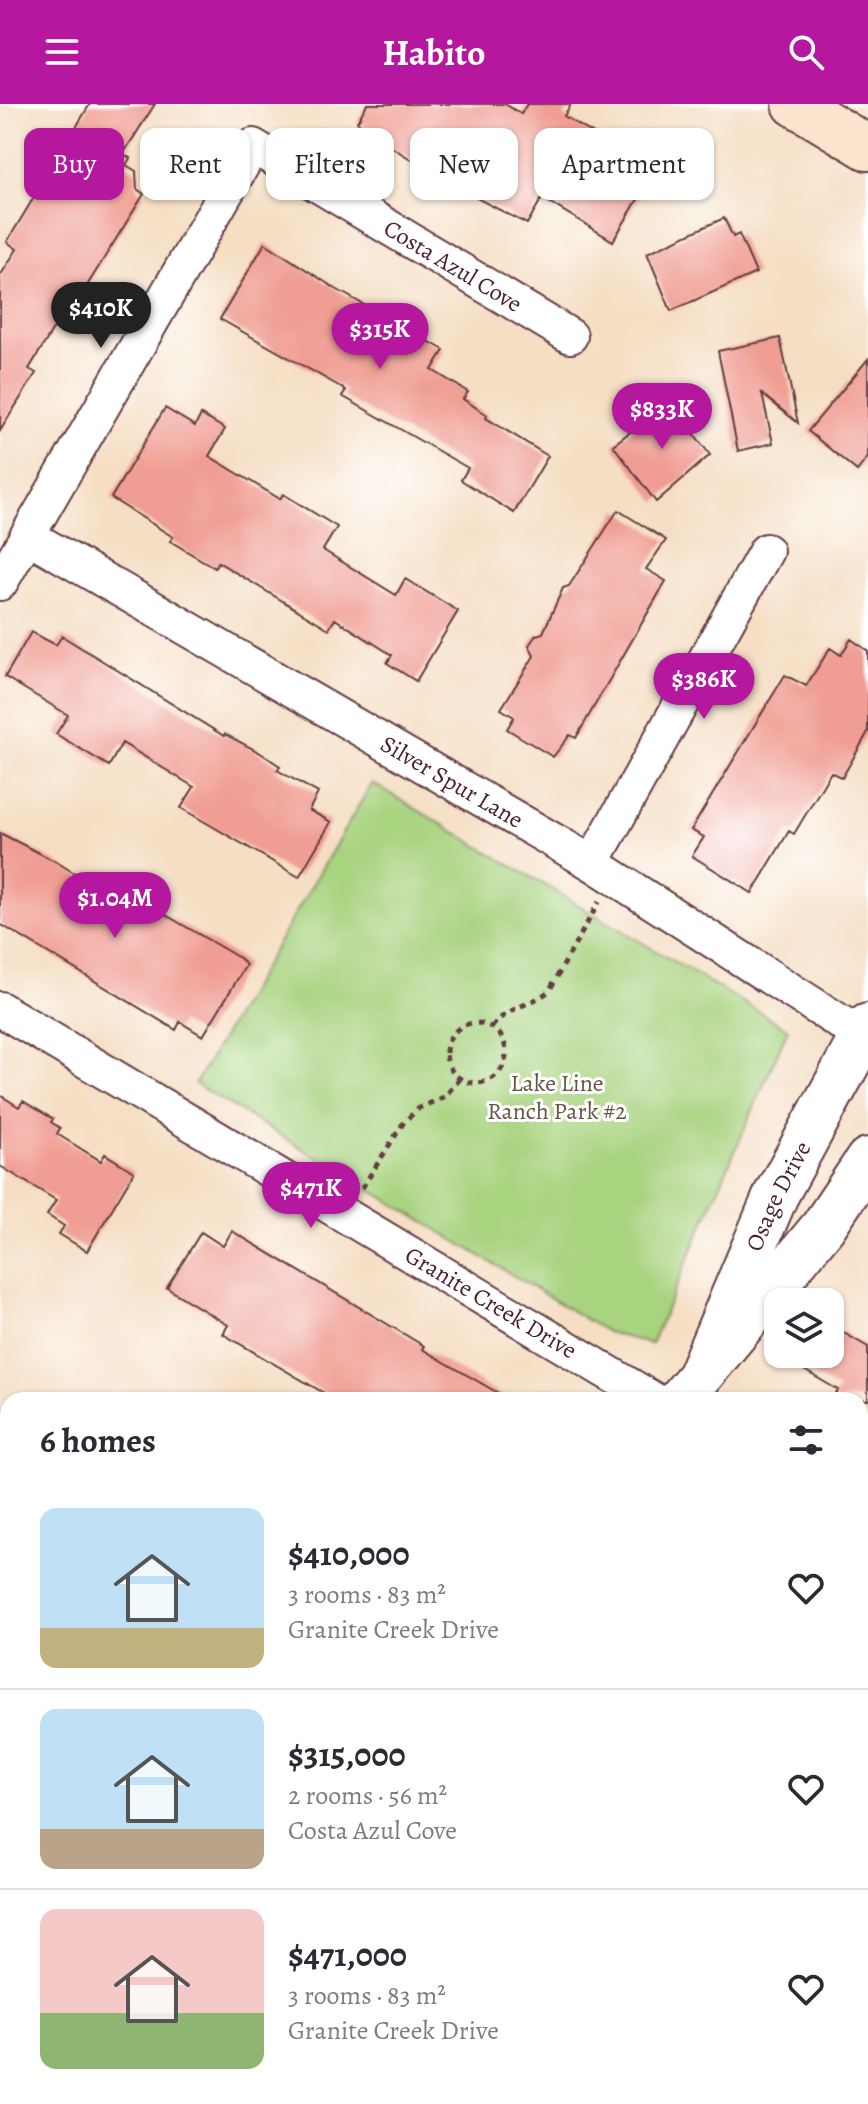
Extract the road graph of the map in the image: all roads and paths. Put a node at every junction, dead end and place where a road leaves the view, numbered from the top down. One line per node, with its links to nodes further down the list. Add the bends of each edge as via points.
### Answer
1 (795, 104): 2 (main road)
2 (868, 148)
3 (570, 336): 4 (street, Costa Azul Cove, via 253,146)
4 (28, 536): 6 (street); 7 (street, Silver Spur Lane)
5 (766, 551): 7 (street)
6 (0, 583)
7 (603, 870): 9 (path, via 549,991 514,1007); 10 (street, Silver Spur Lane)
8 (0, 1009): 13 (street, Granite Creek Drive)
9 (492, 1027): 11 (path, via 462,1026 448,1041 446,1060); 11 (path, via 505,1043 505,1064 482,1083)
10 (866, 1034): 14 (street, Osage Drive, via 776,1195)
11 (460, 1079): 13 (path, via 444,1097 404,1122)
12 (868, 1160): 14 (street, Osage Drive, via 823,1227)
13 (345, 1217): 15 (street, Granite Creek Drive)
14 (691, 1386)
15 (640, 1392)

